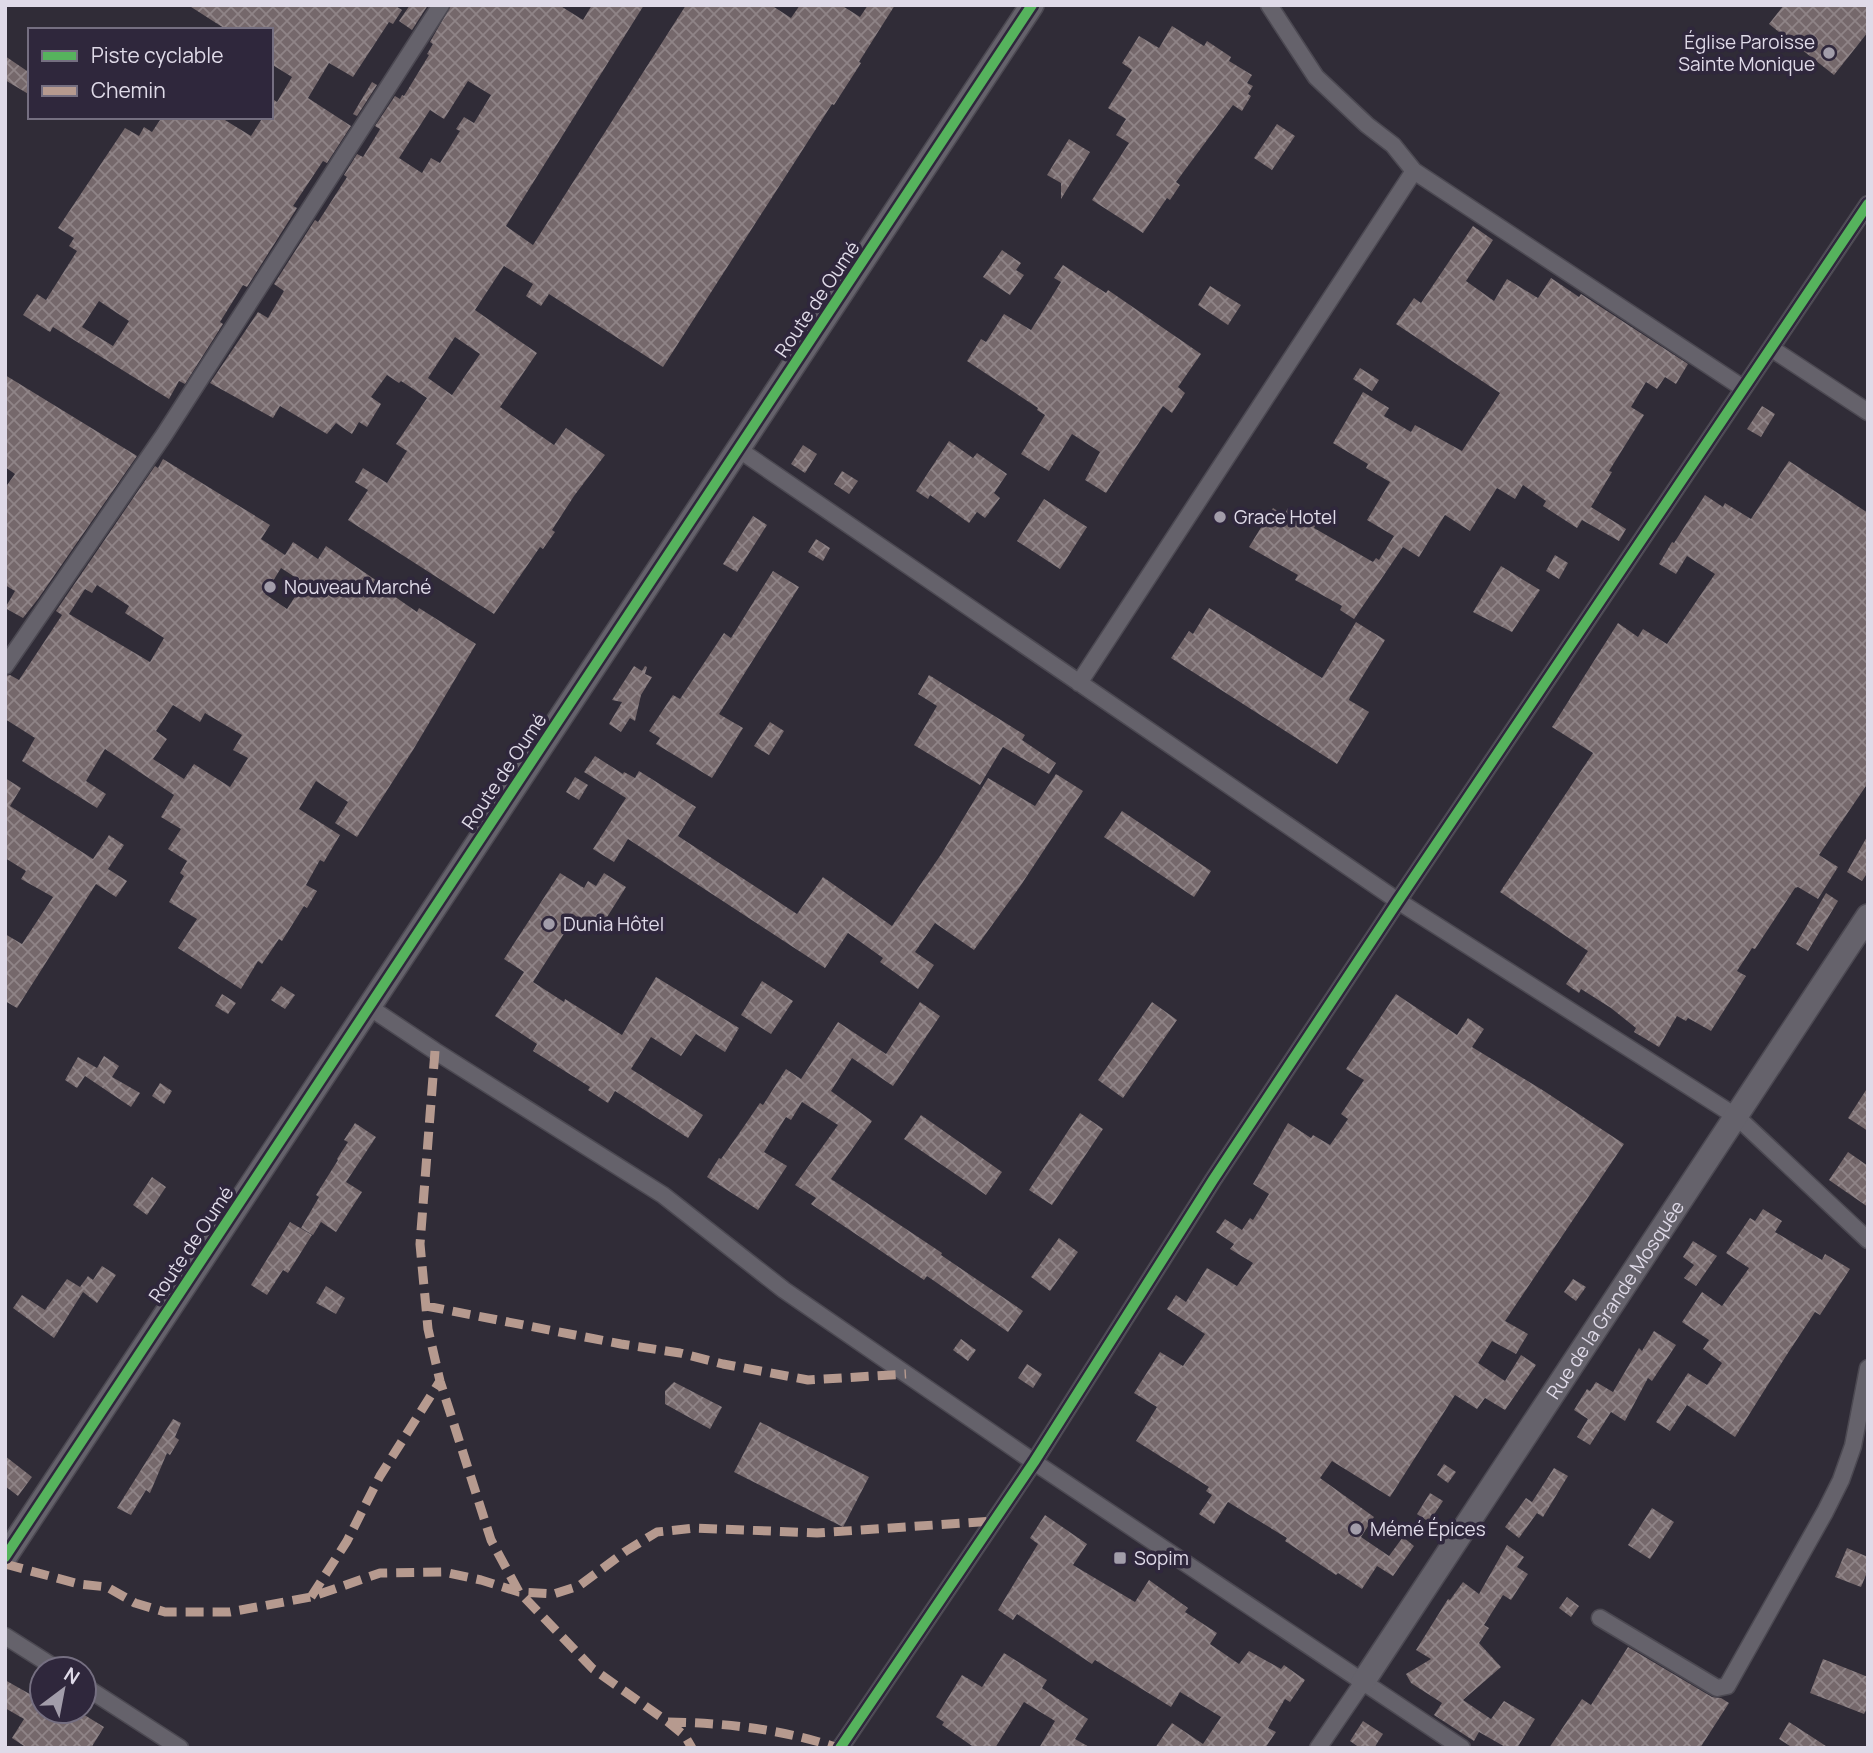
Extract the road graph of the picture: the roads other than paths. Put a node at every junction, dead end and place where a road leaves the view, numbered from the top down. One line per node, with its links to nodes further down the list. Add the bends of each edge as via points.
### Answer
1 (441, 5): 10 (street, via 164,435)
2 (1032, 5): 9 (street, Route de Oumé)
3 (1269, 5): 4 (street, via 1316,77 1393,145)
4 (1414, 171): 7 (street); 11 (street)
5 (1868, 204): 6 (street)
6 (1772, 349): 7 (street); 8 (street)
7 (1743, 388): 12 (street)
8 (1868, 412)
9 (738, 449): 11 (street); 14 (street, Route de Oumé)
10 (5, 666)
11 (1079, 683): 12 (street)
12 (1398, 901): 15 (street); 19 (street)
13 (1868, 916): 15 (street, Rue de la Grande Mosquée)
14 (369, 1007): 19 (street, via 663,1195 785,1290); 20 (street, Route de Oumé)
15 (1737, 1117): 16 (street); 24 (street, Rue de la Grande Mosquée)
16 (1868, 1240)
17 (1868, 1368): 18 (street)
18 (1864, 1398): 21 (street, via 1841,1480 1727,1686 1717,1688)
19 (1034, 1462): 24 (street); 27 (street)
20 (5, 1557)
21 (1600, 1618)
22 (5, 1636): 23 (street)
23 (35, 1655)
24 (1363, 1682): 28 (street); 29 (street)
25 (98, 1695): 26 (street)
26 (180, 1748)
27 (840, 1748)
28 (1318, 1748)
29 (1462, 1748)

